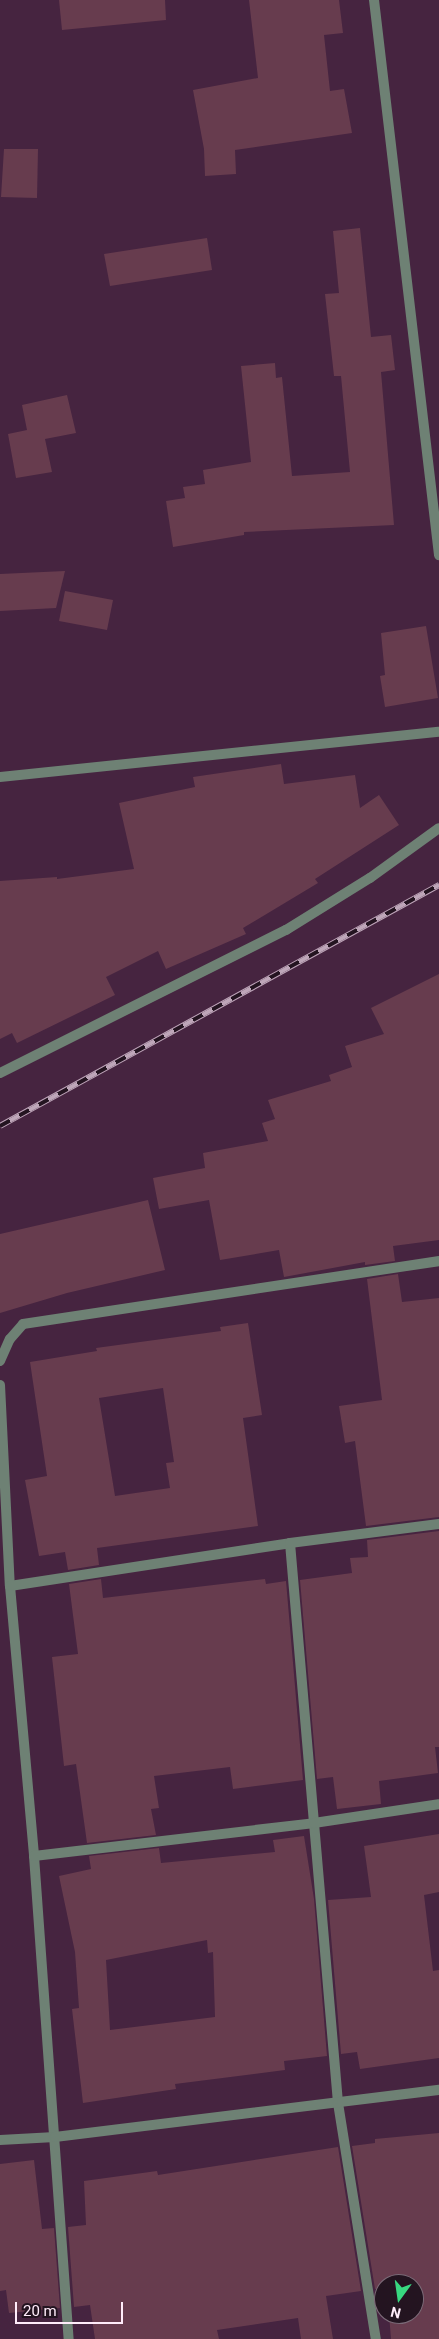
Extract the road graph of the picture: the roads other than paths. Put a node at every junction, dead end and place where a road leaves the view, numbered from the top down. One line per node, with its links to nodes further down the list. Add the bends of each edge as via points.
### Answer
1 (374, 0): 2 (street)
2 (439, 555)
3 (439, 732): 4 (street)
4 (0, 777)
5 (439, 828): 6 (street, via 370,878 286,930)
6 (0, 1073)
7 (439, 1261): 8 (street, via 23,1324 10,1339)
8 (0, 1361)
9 (0, 1384): 12 (street)
10 (439, 1524): 11 (street)
11 (290, 1543): 12 (street); 14 (street)
12 (10, 1586): 15 (street)
13 (439, 1804): 14 (street)
14 (314, 1823): 15 (street); 17 (street)
15 (34, 1856): 18 (street)
16 (439, 2090): 17 (street)
17 (338, 2103): 18 (street); 21 (street)
18 (55, 2137): 19 (street); 20 (street)
19 (0, 2140)
20 (69, 2339)
21 (376, 2339)

